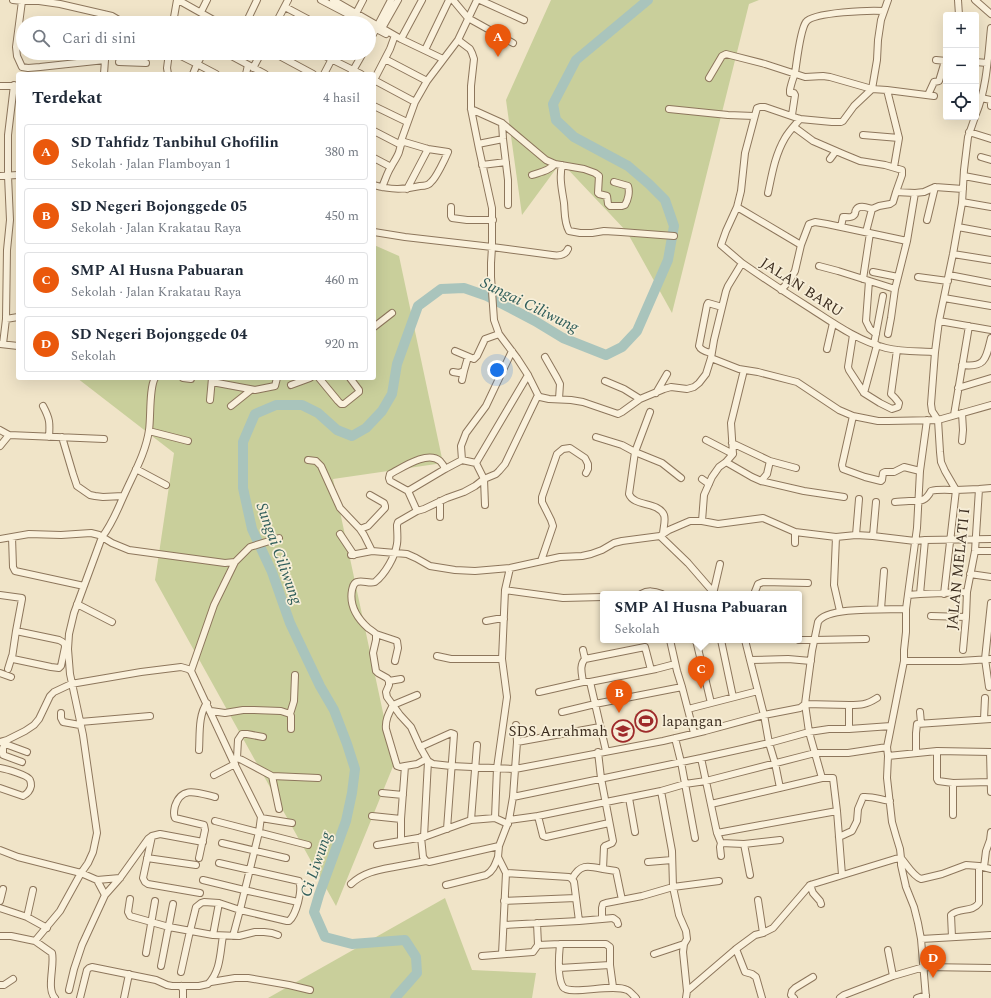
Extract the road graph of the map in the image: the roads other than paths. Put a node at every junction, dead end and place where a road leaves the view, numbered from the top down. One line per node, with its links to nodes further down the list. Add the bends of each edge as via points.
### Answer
1 (13, 0): 17 (street)
2 (178, 0): 22 (street); 28 (street)
3 (207, 0): 22 (street)
4 (258, 0): 30 (street)
5 (288, 0): 20 (street)
6 (321, 0): 33 (street)
7 (364, 0): 35 (street)
8 (391, 0): 40 (street)
9 (398, 0): 40 (street)
10 (422, 0): 44 (street)
11 (449, 0): 47 (street)
12 (452, 0): 36 (street)
13 (478, 0): 36 (street); 37 (street)
14 (888, 0): 21 (street)
15 (958, 0): 23 (street)
16 (975, 0): 24 (street)
17 (22, 1): 25 (street, via 60,4); 26 (street)
18 (335, 1): 34 (street)
19 (991, 5): 24 (street)
20 (285, 7): 31 (street); 32 (street)
21 (884, 11): 79 (street, via 843,12 807,20); 86 (street)
22 (201, 12): 29 (street)
23 (959, 12)
24 (990, 13)
25 (104, 14): 27 (street)
26 (20, 16)
27 (112, 16)
28 (175, 16)
29 (208, 16)
30 (250, 16)
31 (280, 16)
32 (302, 16)
33 (350, 16)
34 (352, 16)
35 (355, 16)
36 (468, 18): 45 (street); 46 (street)
37 (524, 20)
38 (376, 27): 40 (street)
39 (376, 27): 40 (street)
40 (379, 28): 42 (street); 43 (street); 44 (street)
41 (991, 28): 66 (street)
42 (376, 32)
43 (394, 38): 48 (street); 60 (street)
44 (401, 38): 47 (street)
45 (458, 40): 60 (street); 93 (street, via 470,49 474,59)
46 (513, 43)
47 (425, 50): 60 (street)
48 (384, 59): 80 (street); 83 (street)
49 (19, 60): 50 (street, via 22,67 28,68)
50 (105, 60): 70 (street)
51 (168, 60): 71 (street)
52 (189, 60): 67 (street)
53 (199, 60): 67 (street)
54 (239, 60): 68 (street)
55 (256, 60): 68 (street)
56 (287, 60): 76 (street)
57 (331, 60): 77 (street); 78 (street)
58 (359, 60): 78 (street)
59 (936, 60): 61 (street)
60 (442, 61): 83 (street)
61 (943, 61)
62 (119, 62): 63 (street)
63 (130, 62): 65 (street)
64 (979, 62): 66 (street)
65 (146, 63)
66 (987, 63): 88 (street)
67 (197, 64): 72 (street); 73 (street)
68 (251, 66): 74 (street); 75 (street)
69 (943, 70): 87 (street, via 939,81 934,82 931,96)
70 (104, 72)
71 (168, 72)
72 (194, 72)
73 (212, 72)
74 (247, 72)
75 (262, 72)
76 (309, 72)
77 (325, 72)
78 (352, 72)
79 (794, 74): 81 (street, via 726,54 722,56); 86 (street, via 805,77 830,77); 96 (street, via 790,92 795,95)
80 (376, 76)
81 (709, 78)
82 (376, 81): 90 (street)
83 (427, 81): 90 (street)
84 (0, 86): 85 (street)
85 (16, 86): 125 (street, via 8,135)
86 (872, 90): 87 (street); 97 (street, via 841,122)
87 (887, 90): 105 (street)
88 (981, 98): 89 (street); 91 (street)
89 (991, 100)
90 (415, 102): 99 (street)
91 (979, 104)
92 (376, 107): 99 (street)
93 (471, 109): 100 (street); 109 (street)
94 (669, 109): 95 (street)
95 (754, 116): 96 (street, via 760,107); 140 (street, via 745,153)
96 (792, 116): 97 (street)
97 (800, 119): 101 (street)
98 (974, 120): 103 (street)
99 (408, 122): 108 (street)
100 (502, 123): 107 (street); 117 (street, via 546,160)
101 (794, 127): 111 (street, via 810,139); 135 (street, via 785,138 774,162)
102 (376, 132): 108 (street)
103 (969, 132): 106 (street); 126 (street)
104 (863, 135): 105 (street)
105 (899, 138): 121 (street)
106 (991, 138)
107 (503, 139): 109 (street); 116 (street)
108 (402, 143): 110 (street); 120 (street)
109 (478, 144): 118 (street)
110 (428, 149): 132 (street); 132 (street, via 448,152 432,182)
111 (836, 151): 114 (street); 121 (street, via 860,161)
112 (981, 157): 115 (street)
113 (376, 159): 120 (street)
114 (830, 159)
115 (991, 160)
116 (506, 162): 118 (street); 138 (street)
117 (555, 164): 119 (street); 123 (street, via 548,170)
118 (482, 165): 143 (street)
119 (562, 165): 128 (street, via 595,173 599,176 598,193 607,196 608,204 625,205 628,186); 150 (street, via 560,172 568,231)
120 (391, 167): 130 (street)
121 (894, 168): 134 (street, via 902,170)
122 (16, 175): 125 (street)
123 (532, 175)
124 (0, 176): 125 (street)
125 (8, 176): 156 (street, via 10,220)
126 (964, 176): 127 (street); 133 (street)
127 (991, 181)
128 (614, 182)
129 (376, 186): 130 (street)
130 (382, 187): 132 (street)
131 (935, 187): 133 (street); 136 (street); 144 (street)
132 (407, 189)
133 (963, 189): 137 (street)
134 (896, 192): 136 (street); 142 (street, via 893,202)
135 (768, 193)
136 (916, 193): 151 (street)
137 (962, 202): 141 (street); 146 (street)
138 (508, 205)
139 (451, 207): 143 (street, via 451,216 455,219)
140 (737, 207): 152 (street); 159 (street, via 721,245)
141 (991, 207)
142 (872, 209): 145 (street, via 859,207 852,217 843,217); 148 (street)
143 (493, 220): 153 (street)
144 (927, 220)
145 (841, 227): 148 (street); 152 (street, via 815,222 809,224)
146 (958, 227): 149 (street); 157 (street)
147 (376, 232): 153 (street)
148 (868, 233): 151 (street); 166 (street)
149 (991, 233)
150 (674, 236)
151 (907, 241): 163 (street)
152 (801, 245): 169 (street, via 795,271)
153 (492, 247): 155 (street, via 559,256); 182 (street, via 494,320)
154 (0, 248): 156 (street)
155 (568, 249)
156 (7, 250): 162 (street)
157 (953, 254): 158 (street); 165 (street)
158 (991, 260)
159 (742, 263): 169 (street, JALAN BARU); 173 (street, JALAN BARU, via 728,286)
160 (819, 266): 166 (street)
161 (873, 272): 163 (street)
162 (3, 274): 176 (street)
163 (898, 277): 168 (street)
164 (918, 277): 165 (street)
165 (948, 278): 167 (street); 171 (street)
166 (866, 280): 168 (street); 183 (street, via 866,322)
167 (991, 283)
168 (895, 289): 184 (street)
169 (781, 290): 178 (street, JALAN BARU)
170 (883, 296): 183 (street)
171 (944, 298): 172 (street); 177 (street)
172 (991, 306)
173 (722, 307): 195 (street, JALAN BARU); 195 (street, via 710,303 707,305 699,346)
174 (392, 313): 179 (street)
175 (16, 317): 176 (street)
176 (6, 319): 187 (street)
177 (939, 321): 180 (street); 194 (street)
178 (834, 323): 185 (street, JALAN BARU); 190 (street)
179 (376, 325)
180 (969, 326): 181 (street); 198 (street)
181 (991, 330)
182 (499, 334): 193 (street); 196 (street, via 485,339 475,358)
183 (876, 334): 188 (street)
184 (888, 334)
185 (853, 335): 188 (street, JALAN BARU); 217 (street, via 848,367)
186 (991, 338): 198 (street, via 983,362 971,366)
187 (2, 344): 189 (street)
188 (876, 345): 191 (street, JALAN BARU); 217 (street)
189 (16, 346)
190 (827, 349)
191 (897, 350): 194 (street, JALAN BARU); 217 (street, via 890,394 899,403 898,408 892,409)
192 (455, 351): 196 (street)
193 (512, 351): 203 (street); 246 (street, via 486,406 466,433 461,446)
194 (935, 352): 230 (street, via 932,411)
195 (711, 356): 199 (street); 216 (street, JALAN BARU, via 706,374 694,387 671,387)
196 (468, 357): 201 (street)
197 (546, 357): 220 (street, via 560,384)
198 (962, 365): 214 (street)
199 (744, 370): 228 (street, via 797,382); 241 (street, via 731,423)
200 (453, 372): 201 (street)
201 (464, 372): 211 (street)
202 (667, 374): 216 (street)
203 (528, 375): 218 (street); 249 (street)
204 (991, 378): 214 (street)
205 (154, 380): 232 (street)
206 (212, 380): 215 (street); 221 (street)
207 (277, 380): 215 (street, via 275,386)
208 (305, 380): 213 (street)
209 (321, 380): 210 (street, via 341,404 359,392)
210 (352, 380)
211 (462, 380)
212 (605, 381): 219 (street, via 624,388)
213 (291, 385)
214 (958, 388): 227 (street)
215 (251, 390): 224 (street)
216 (656, 393): 219 (street, JALAN BARU)
217 (864, 393)
218 (538, 395): 220 (street, JALAN BARU); 256 (street, via 505,464 496,474)
219 (638, 398): 220 (street, JALAN BARU, via 618,414 583,402)
220 (559, 399)
221 (210, 400)
222 (991, 405): 226 (street)
223 (43, 406): 234 (street, via 49,418)
224 (231, 406)
225 (650, 412): 243 (street)
226 (962, 413): 227 (street); 240 (street)
227 (954, 415): 230 (street)
228 (853, 416): 229 (street, via 878,421); 253 (street, via 843,469 881,481 883,473 894,472 904,467)
229 (927, 420): 230 (street); 253 (street)
230 (938, 420): 262 (street, via 941,462)
231 (0, 430): 233 (street)
232 (149, 431): 239 (street); 251 (street)
233 (9, 435): 234 (street); 242 (street)
234 (49, 437): 235 (street)
235 (62, 437): 237 (street); 266 (street, via 77,486 94,496)
236 (596, 437): 243 (street)
237 (104, 438)
238 (706, 440): 244 (street)
239 (188, 441)
240 (962, 441)
241 (732, 443): 244 (street); 247 (street)
242 (0, 446)
243 (635, 452): 255 (street, via 662,463); 280 (street, via 629,494 634,500 662,512)
244 (733, 454): 248 (street)
245 (308, 460): 277 (street, via 316,461 321,466 340,508)
246 (462, 460): 249 (street); 252 (street)
247 (770, 461): 250 (street); 258 (street)
248 (726, 462): 258 (street); 259 (street, via 719,467)
249 (476, 463): 256 (street)
250 (796, 468)
251 (136, 469): 260 (street); 266 (street)
252 (445, 469): 264 (street); 264 (street, via 440,460 432,457 414,462 390,474 390,481)
253 (920, 471): 272 (street)
254 (586, 473): 298 (street, via 588,464 585,458 570,448 556,454 542,497 553,526)
255 (681, 478)
256 (484, 479): 269 (street, via 464,492); 273 (street)
257 (702, 479): 259 (street)
258 (761, 481): 267 (street)
259 (709, 484): 276 (street, via 704,495)
260 (166, 485)
261 (991, 488): 263 (street)
262 (956, 490): 263 (street); 272 (street, via 932,491 928,497); 290 (street)
263 (979, 490): 291 (street, JALAN MELATI I)
264 (408, 491): 274 (street)
265 (370, 495): 277 (street, via 384,503 385,508 368,526)
266 (123, 496): 284 (street, via 117,513)
267 (844, 497)
268 (859, 499): 281 (street)
269 (440, 501): 274 (street, via 424,510); 275 (street)
270 (876, 502): 282 (street)
271 (895, 502): 272 (street)
272 (918, 502): 292 (street)
273 (485, 506)
274 (416, 511): 297 (street, via 398,522)
275 (440, 517)
276 (702, 521): 278 (street, via 718,524 763,518); 280 (street, via 690,522)
277 (360, 529): 294 (street)
278 (795, 532): 285 (street); 293 (street)
279 (340, 534): 294 (street, via 353,555)
280 (662, 535): 298 (street, via 614,543 582,556); 308 (street)
281 (856, 535): 282 (street); 285 (street)
282 (873, 536): 292 (street)
283 (12, 537): 284 (street, via 29,534 91,533); 287 (street); 306 (street, via 15,571)
284 (102, 537): 299 (street, via 130,550 225,563); 306 (street)
285 (836, 537): 321 (street, via 834,585)
286 (279, 538): 299 (street, via 250,547)
287 (0, 539)
288 (991, 539): 291 (street)
289 (925, 540): 290 (street); 292 (street); 312 (street)
290 (950, 540): 291 (street); 313 (street)
291 (975, 540): 295 (street, JALAN MELATI I)
292 (916, 541): 315 (street)
293 (795, 543)
294 (372, 551): 297 (street)
295 (975, 551): 296 (street); 303 (street, JALAN MELATI I)
296 (991, 551)
297 (394, 553): 301 (street, via 407,554 430,566 455,570); 329 (street, via 392,560 375,582 354,583 352,590 355,613)
298 (541, 561): 301 (street)
299 (235, 562): 353 (street, via 214,605)
300 (720, 564): 309 (street)
301 (510, 568): 307 (street)
302 (884, 571): 319 (street)
303 (970, 574): 304 (street); 311 (street, JALAN MELATI I)
304 (991, 577)
305 (808, 583): 310 (street, via 764,582 758,584)
306 (84, 586): 318 (street)
307 (505, 590): 316 (street, via 563,598); 325 (street)
308 (712, 591)
309 (714, 591)
310 (755, 591)
311 (967, 592): 313 (street); 324 (street, JALAN MELATI I)
312 (920, 594): 313 (street); 315 (street)
313 (944, 594)
314 (0, 595): 328 (street, via 22,599)
315 (908, 595): 320 (street)
316 (600, 597)
317 (991, 603): 322 (street)
318 (77, 604): 327 (street); 360 (street, via 69,634)
319 (881, 609): 320 (street); 321 (street)
320 (906, 609): 349 (street)
321 (840, 611): 332 (street, via 820,619)
322 (990, 614): 345 (street)
323 (931, 616): 324 (street)
324 (966, 617): 340 (street, JALAN MELATI I)
325 (504, 619): 326 (street); 343 (street)
326 (486, 621)
327 (112, 622)
328 (16, 631): 341 (street); 341 (street, via 59,640 65,647 59,668 13,659)
329 (376, 634): 347 (street, via 397,641); 358 (street, via 373,653 375,667 378,673)
330 (866, 639): 332 (street)
331 (802, 640): 332 (street)
332 (814, 640): 348 (street)
333 (644, 643): 338 (street)
334 (671, 643): 350 (street)
335 (697, 643): 370 (street)
336 (722, 643): 366 (street)
337 (746, 643): 346 (street)
338 (645, 647): 344 (street); 352 (street)
339 (583, 650): 344 (street)
340 (963, 650)
341 (12, 656): 351 (street)
342 (437, 656): 343 (street, via 451,659)
343 (502, 659): 421 (street, via 507,697)
344 (585, 659): 359 (street, via 581,665)
345 (988, 659): 349 (street); 362 (street)
346 (750, 660): 348 (street); 363 (street)
347 (395, 661)
348 (811, 661): 372 (street)
349 (904, 661): 388 (street)
350 (675, 664): 352 (street); 361 (street)
351 (8, 669)
352 (650, 670): 359 (street)
353 (191, 671): 360 (street, via 181,667); 369 (street)
354 (0, 673): 356 (street)
355 (294, 675): 380 (street, via 294,701)
356 (11, 677)
357 (401, 679): 358 (street)
358 (389, 680): 373 (street, via 386,692)
359 (586, 682): 364 (street); 371 (street)
360 (71, 684): 386 (street); 397 (street, via 50,696 34,725)
361 (682, 687): 371 (street); 375 (street)
362 (989, 687)
363 (758, 691): 366 (street); 381 (street)
364 (539, 692)
365 (417, 695): 373 (street)
366 (733, 697): 370 (street)
367 (877, 698): 374 (street, via 862,705)
368 (985, 698): 383 (street)
369 (207, 703): 376 (street); 402 (street, via 201,716)
370 (711, 703): 375 (street)
371 (595, 704): 377 (street); 389 (street)
372 (805, 704): 374 (street); 381 (street, via 800,708); 392 (street)
373 (393, 705): 400 (street, via 411,727); 417 (street, via 385,723 386,729 398,766)
374 (849, 705): 391 (street)
375 (688, 709): 393 (street)
376 (211, 711): 380 (street, via 281,711); 413 (street)
377 (562, 712)
378 (920, 712): 385 (street)
379 (61, 713): 386 (street, via 63,722)
380 (290, 714): 390 (street)
381 (764, 715): 393 (street); 398 (street)
382 (150, 716): 386 (street)
383 (984, 719): 384 (street); 385 (street)
384 (991, 719)
385 (921, 723): 408 (street, via 917,724 916,728)
386 (80, 724): 493 (street, via 97,833 93,852)
387 (516, 725): 396 (street)
388 (891, 726): 391 (street); 401 (street)
389 (600, 727): 396 (street); 403 (street)
390 (291, 729)
391 (849, 729): 392 (street)
392 (810, 732): 398 (street); 409 (street)
393 (694, 733): 395 (street)
394 (264, 737): 413 (street, via 242,734 238,740)
395 (675, 738): 403 (street); 415 (street)
396 (517, 742): 422 (street)
397 (2, 743): 405 (street); 414 (street, via 3,755)
398 (769, 743): 411 (street); 416 (street)
399 (477, 744): 419 (street)
400 (420, 747): 412 (street); 418 (street, via 451,733 454,734)
401 (887, 747): 409 (street, via 848,753); 410 (street)
402 (199, 750)
403 (606, 751): 406 (street)
404 (937, 751): 407 (street); 408 (street); 430 (street, via 938,781)
405 (27, 752)
406 (598, 752): 422 (street); 426 (street)
407 (990, 752): 429 (street)
408 (916, 753): 410 (street)
409 (815, 754): 416 (street); 427 (street)
410 (888, 756): 441 (street)
411 (701, 758): 415 (street); 428 (street)
412 (427, 760): 417 (street); 418 (street, via 433,764); 463 (street)
413 (235, 761): 423 (street); 424 (street); 449 (street)
414 (22, 762)
415 (681, 762): 426 (street); 431 (street)
416 (775, 763): 428 (street); 433 (street)
417 (405, 766): 437 (street)
418 (451, 766): 419 (street); 457 (street)
419 (475, 767): 421 (street); 452 (street)
420 (0, 768): 432 (street, via 31,781 28,793 23,796)
421 (497, 768): 422 (street); 450 (street)
422 (515, 769): 439 (street)
423 (214, 775)
424 (272, 776): 425 (street); 444 (street)
425 (318, 778)
426 (601, 778): 439 (street); 442 (street)
427 (822, 778): 433 (street); 445 (street, via 833,778)
428 (706, 781): 431 (street); 443 (street)
429 (990, 782): 430 (street); 435 (street)
430 (953, 783): 446 (street)
431 (685, 784): 434 (street); 465 (street)
432 (0, 788)
433 (780, 788): 443 (street)
434 (661, 791): 440 (street); 484 (street)
435 (991, 792)
436 (382, 793): 437 (street)
437 (403, 795): 451 (street)
438 (215, 797): 469 (street, via 186,792 178,799 174,811 175,818 204,825)
439 (513, 797): 454 (street)
440 (629, 798): 442 (street); 459 (street)
441 (890, 801): 464 (street, via 863,797 852,831); 483 (street, via 892,822)
442 (606, 802): 448 (street); 456 (street)
443 (710, 804): 461 (street)
444 (280, 809)
445 (837, 811): 461 (street); 464 (street)
446 (953, 815)
447 (372, 816): 451 (street)
448 (538, 816): 454 (street); 456 (street, via 546,837)
449 (261, 818): 455 (street); 458 (street)
450 (495, 818): 452 (street); 454 (street)
451 (401, 819): 468 (street)
452 (470, 820): 457 (street)
453 (215, 822): 458 (street)
454 (509, 822): 475 (street)
455 (292, 823)
456 (609, 823): 490 (street, via 613,841 604,847)
457 (447, 829): 463 (street)
458 (258, 832): 473 (street); 477 (street)
459 (635, 832)
460 (991, 832): 467 (street)
461 (717, 833): 471 (street)
462 (152, 836): 469 (street, via 160,834); 480 (street); 497 (street)
463 (422, 837): 468 (street); 485 (street, via 423,857)
464 (839, 837): 495 (street)
465 (695, 838)
466 (780, 840): 472 (street)
467 (991, 840): 489 (street)
468 (401, 841): 474 (street)
469 (202, 842): 481 (street)
470 (222, 843): 477 (street)
471 (721, 843): 472 (street); 478 (street)
472 (744, 844): 496 (street)
473 (308, 845)
474 (377, 845)
475 (499, 846): 479 (street); 485 (street)
476 (0, 850): 493 (street)
477 (254, 851): 482 (street); 492 (street)
478 (721, 856)
479 (498, 857): 494 (street); 503 (street, via 494,868 486,875)
480 (147, 858): 488 (street); 509 (street, via 144,882)
481 (199, 858)
482 (286, 858)
483 (901, 858): 489 (street, via 918,878 942,874 966,865); 495 (street); 542 (street, via 906,887 914,907)
484 (672, 860): 486 (street); 505 (street)
485 (426, 861): 502 (street, via 379,869)
486 (648, 862)
487 (219, 863): 492 (street)
488 (196, 865)
489 (981, 866): 491 (street); 541 (street, via 979,903 973,909 954,912 951,915)
490 (604, 869): 498 (street, via 584,867 575,872); 513 (street, via 616,871)
491 (991, 869)
492 (249, 870): 508 (street); 518 (street, via 299,881 301,886)
493 (81, 873): 499 (street); 532 (street)
494 (506, 873): 498 (street); 517 (street)
495 (842, 875): 504 (street)
496 (750, 876)
497 (120, 878): 499 (street); 510 (street)
498 (572, 879): 511 (street)
499 (97, 880): 510 (street)
500 (203, 880): 508 (street)
501 (719, 881): 505 (street)
502 (351, 884)
503 (446, 885)
504 (810, 885): 521 (street); 534 (street, via 773,928)
505 (673, 887): 513 (street); 545 (street, via 679,915 686,931 687,939)
506 (3, 889): 515 (street)
507 (33, 890): 524 (street)
508 (244, 890): 518 (street); 523 (street)
509 (200, 893)
510 (105, 895): 567 (street, via 82,945)
511 (576, 898): 517 (street); 526 (street)
512 (130, 899): 527 (street, via 129,915)
513 (622, 900): 525 (street, via 603,904)
514 (758, 900): 534 (street)
515 (0, 901)
516 (155, 901): 527 (street)
517 (504, 901): 530 (street)
518 (298, 902): 523 (street, via 295,915 289,921)
519 (220, 903): 523 (street); 533 (street, via 201,903 196,908); 535 (street)
520 (172, 904): 531 (street)
521 (821, 904)
522 (0, 908): 524 (street)
523 (240, 910): 540 (street)
524 (27, 917): 532 (street)
525 (602, 918): 526 (street); 529 (street, via 615,919)
526 (579, 921): 528 (street)
527 (152, 923): 531 (street); 549 (street)
528 (537, 923): 530 (street); 546 (street)
529 (618, 924)
530 (504, 925): 550 (street)
531 (169, 927): 533 (street); 554 (street)
532 (47, 928): 543 (street)
533 (190, 931): 535 (street); 558 (street)
534 (762, 933): 547 (street, via 755,935)
535 (213, 935): 539 (street)
536 (278, 935): 540 (street, via 272,932 255,932)
537 (991, 935): 541 (street)
538 (0, 936): 543 (street)
539 (223, 936): 540 (street); 563 (street, via 220,963)
540 (233, 936)
541 (952, 937): 542 (street)
542 (921, 939): 555 (street)
543 (35, 941): 572 (street, via 52,953 51,989)
544 (560, 944): 546 (street); 553 (street, via 606,944 610,947); 556 (street)
545 (684, 944): 551 (street); 570 (street)
546 (538, 945): 550 (street, via 533,952)
547 (736, 950): 570 (street); 579 (street, via 745,972 756,977)
548 (888, 950): 560 (street)
549 (146, 953)
550 (502, 954): 552 (street)
551 (654, 954)
552 (482, 956)
553 (610, 965): 556 (street); 566 (street)
554 (161, 966)
555 (924, 967): 557 (street); 560 (street); 571 (street)
556 (559, 968): 569 (street, via 564,988)
557 (991, 968)
558 (181, 972)
559 (129, 974): 565 (street, via 166,985); 573 (street, via 92,966 85,978); 574 (street)
560 (893, 976): 581 (street)
561 (813, 977): 580 (street, via 795,988 792,992)
562 (13, 980): 564 (street)
563 (211, 982): 565 (street, via 205,986); 568 (street, via 248,978)
564 (0, 985)
565 (181, 986): 575 (street)
566 (613, 987): 569 (street); 577 (street, via 628,990)
567 (69, 990)
568 (310, 990)
569 (576, 990): 576 (street)
570 (687, 991): 578 (street)
571 (926, 996): 582 (street)
572 (55, 998)
573 (80, 998)
574 (124, 998)
575 (183, 998)
576 (576, 998)
577 (636, 998)
578 (686, 998)
579 (762, 998)
580 (794, 998)
581 (840, 998)
582 (917, 998)

